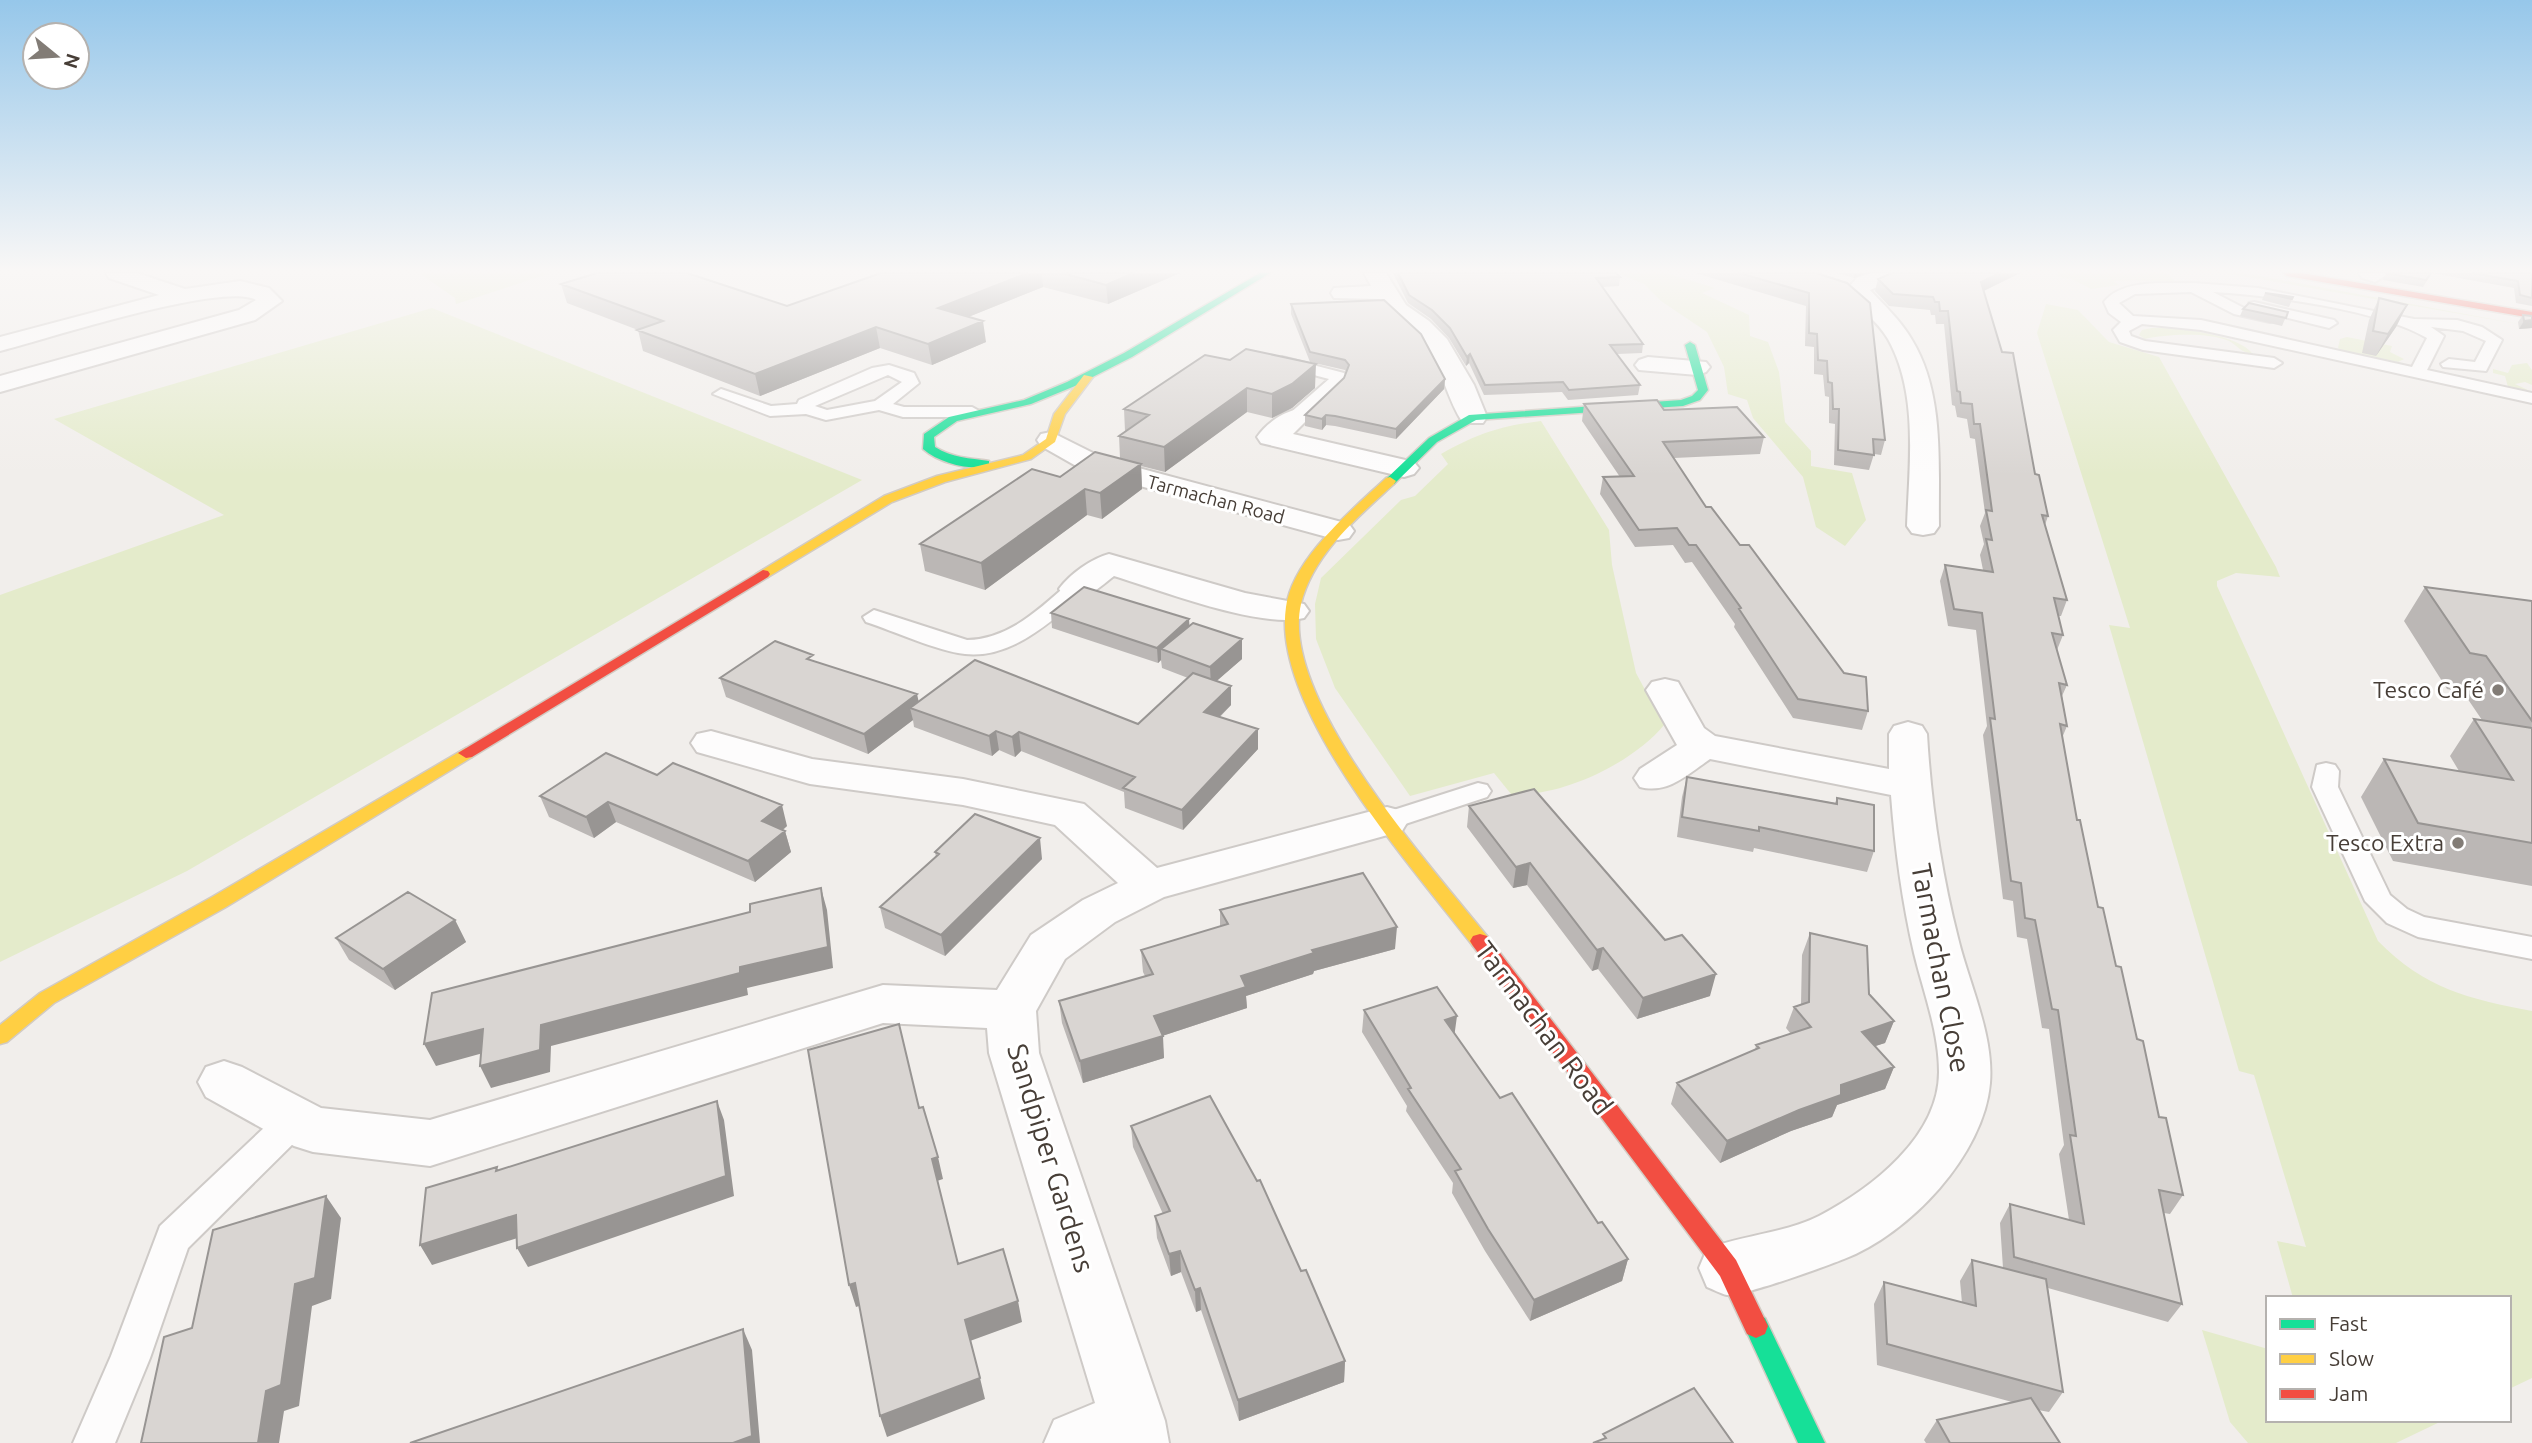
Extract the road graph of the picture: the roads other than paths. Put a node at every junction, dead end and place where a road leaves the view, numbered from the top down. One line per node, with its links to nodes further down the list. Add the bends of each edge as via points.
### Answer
1 (156, 340): 19 (street)
2 (1151, 340): 18 (main road)
3 (1435, 340): 27 (street, via 1461,385)
4 (1900, 340): 35 (street, via 1916,389 1923,438)
5 (2134, 340): 14 (lane)
6 (2267, 340): 11 (lane)
7 (2295, 340): 11 (lane)
8 (2434, 340): 17 (lane)
9 (2464, 340): 15 (lane)
10 (2494, 340): 15 (lane, via 2480,368)
11 (2304, 349): 17 (lane)
12 (1694, 356): 16 (street); 27 (main road, via 1703,390 1684,403)
13 (1265, 359): 28 (lane, via 1338,376)
14 (2274, 363)
15 (2449, 364): 17 (lane)
16 (1648, 365)
17 (2419, 368): 21 (lane)
18 (1088, 377): 24 (main road, via 1039,399); 29 (main road, via 1065,404)
19 (0, 384)
20 (721, 394): 23 (lane, via 770,411)
21 (2532, 398)
22 (880, 405): 23 (lane, via 825,415); 23 (lane, via 911,383 908,376 878,371 805,404); 25 (lane)
23 (807, 409)
24 (994, 410): 26 (main road); 29 (main road, via 1036,415 1045,419)
25 (903, 412): 26 (lane); 30 (lane)
26 (972, 412): 30 (main road, via 944,421)
27 (1473, 417): 33 (main road, Tarmachan Road, via 1433,440)
28 (1295, 418): 33 (street, via 1264,443)
29 (1051, 435): 31 (main road, via 1037,452); 32 (street, Tarmachan Road)
30 (928, 455): 31 (main road, via 963,463); 34 (main road)
31 (1005, 462): 32 (street, Tarmachan Road); 34 (main road, via 941,478)
32 (1096, 465): 36 (street, Tarmachan Road)
33 (1404, 468): 36 (main road, Tarmachan Road)
34 (888, 499): 53 (main road, via 219,902)
35 (1923, 526)
36 (1338, 531): 40 (main road, Tarmachan Road, via 1307,570)
37 (1135, 543): 38 (street)
38 (1109, 564): 39 (street); 40 (street, via 1241,603)
39 (1076, 589): 41 (lane, via 1024,631 979,648)
40 (1292, 611): 50 (main road, Tarmachan Road, via 1289,635 1311,705)
41 (874, 617)
42 (1665, 690): 45 (street, via 1688,736)
43 (1908, 734): 48 (street, Tarmachan Close)
44 (710, 743): 51 (street, via 810,771 962,792 1069,814)
45 (1703, 746): 47 (street); 48 (street)
46 (2326, 771): 52 (lane, via 2325,787 2379,901 2418,926)
47 (1654, 778)
48 (1909, 786): 59 (street, Tarmachan Close, via 1964,1083 1949,1131 1907,1188 1838,1235)
49 (1478, 791): 50 (lane)
50 (1387, 821): 51 (street); 59 (main road, Tarmachan Road)
51 (1149, 886): 54 (street, via 1099,911 1048,947)
52 (2532, 948)
53 (47, 998): 55 (main road); 56 (main road)
54 (1011, 1010): 58 (street, via 883,1004 430,1143 313,1130); 60 (street, Sandpiper Gardens, via 1014,1053)
55 (0, 1013)
56 (0, 1037)
57 (224, 1082): 58 (street)
58 (295, 1120): 61 (lane, via 173,1238)
59 (1728, 1268): 62 (main road, Tarmachan Road)
60 (1116, 1436)
61 (94, 1443)
62 (1812, 1443)

